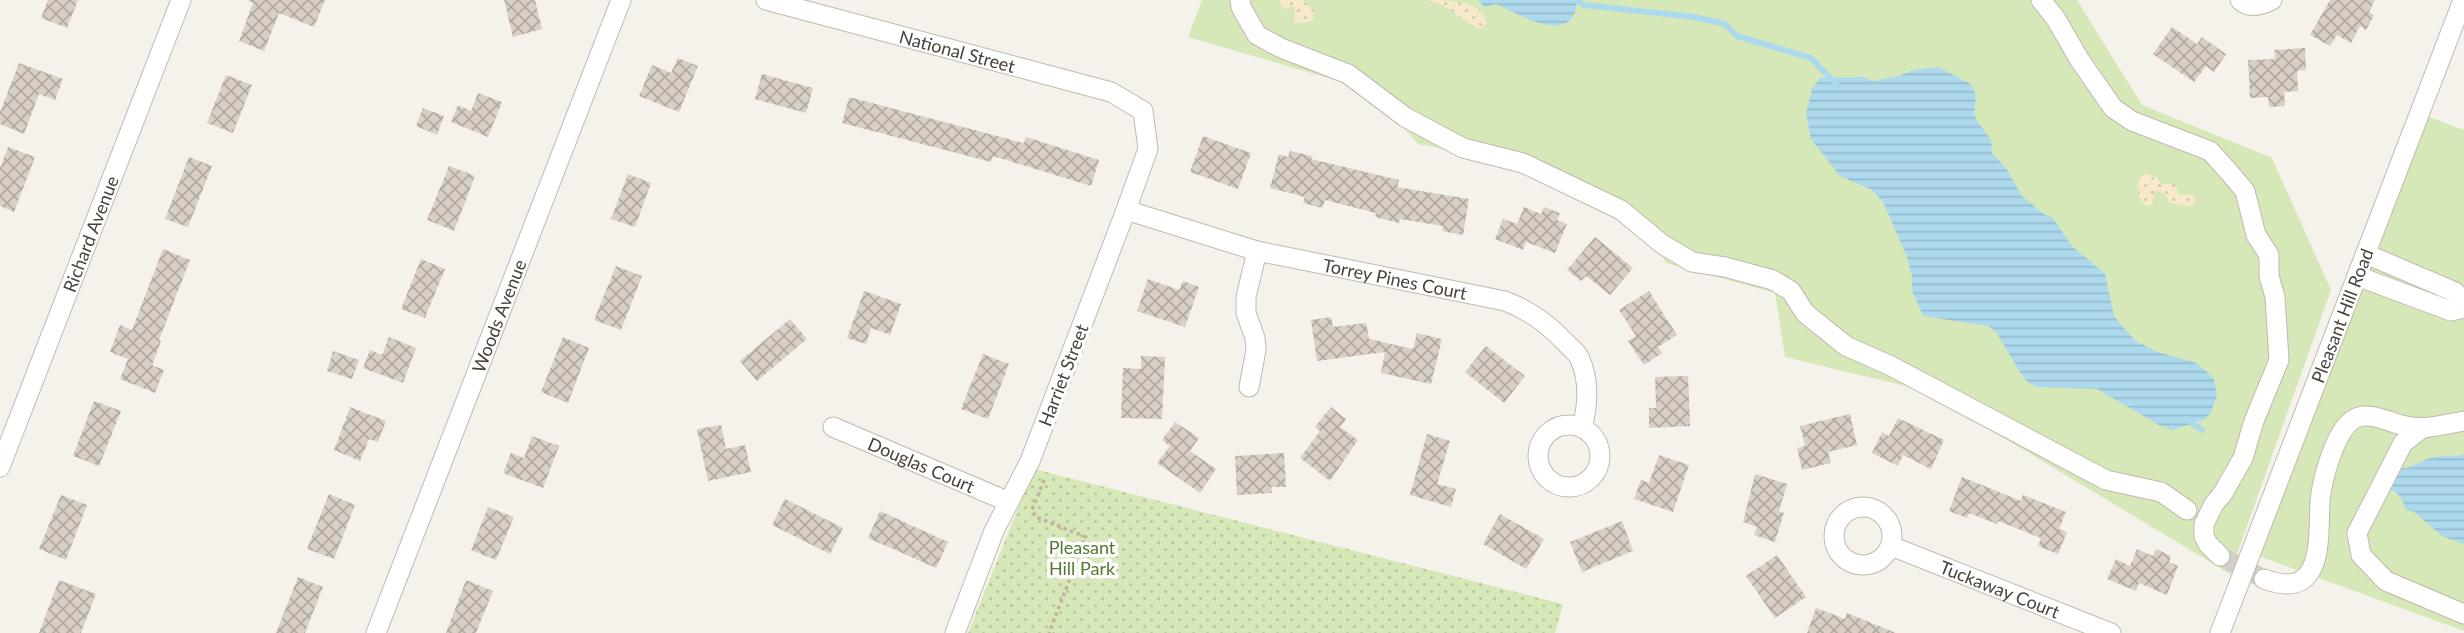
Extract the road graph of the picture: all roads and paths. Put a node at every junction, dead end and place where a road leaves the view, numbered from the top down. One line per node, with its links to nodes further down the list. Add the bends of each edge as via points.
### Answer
1 (181, 0): 20 (street, Richard Avenue)
2 (621, 0): 28 (street, Woods Avenue)
3 (766, 0): 9 (street, National Street, via 1111,92)
4 (1240, 0): 23 (street, via 1257,35 1348,74 1405,117 1463,148 1523,163 1621,210 1692,262 1773,280 1791,291 1805,313 1846,346 2106,480 2161,492)
5 (2041, 0): 23 (street, via 2113,108 2132,121 2210,151 2229,172 2245,191 2256,235 2269,256 2280,360 2243,458)
6 (2240, 0): 7 (street, via 2261,6)
7 (2272, 0)
8 (2463, 0): 12 (street, Pleasant Hill Road)
9 (1143, 111): 10 (street, Harriet Street, via 1148,149)
10 (1126, 210): 11 (street, Torrey Pines Court); 22 (street, Harriet Street, via 1030,461)
11 (1257, 251): 15 (street, via 1246,297 1256,350); 18 (street, Torrey Pines Court, via 1505,301 1535,315 1579,356 1588,391)
12 (2366, 254): 13 (street, Pleasant Hill Road); 14 (street, via 2455,292)
13 (2357, 275): 14 (street, via 2451,310); 32 (street, Pleasant Hill Road)
14 (2464, 306)
15 (1249, 387)
16 (2464, 421): 19 (street)
17 (833, 427): 22 (street, Douglas Court)
18 (1582, 428)
19 (2421, 429): 26 (street, via 2364,416 2348,424 2339,435 2322,487 2320,542 2313,569 2291,584); 27 (street, via 2403,443 2357,533 2361,555 2386,581)
20 (0, 467)
21 (1046, 474): 30 (path, via 1032,510 1036,517 1086,537)
22 (1009, 502): 29 (street, Harriet Street)
23 (2206, 520): 25 (street, via 2207,544)
24 (1891, 546): 31 (street, Tuckaway Court)
25 (2220, 555)
26 (2264, 579)
27 (2464, 614)
28 (376, 633)
29 (955, 633)
30 (1049, 633)
31 (2111, 633)
32 (2220, 633)

